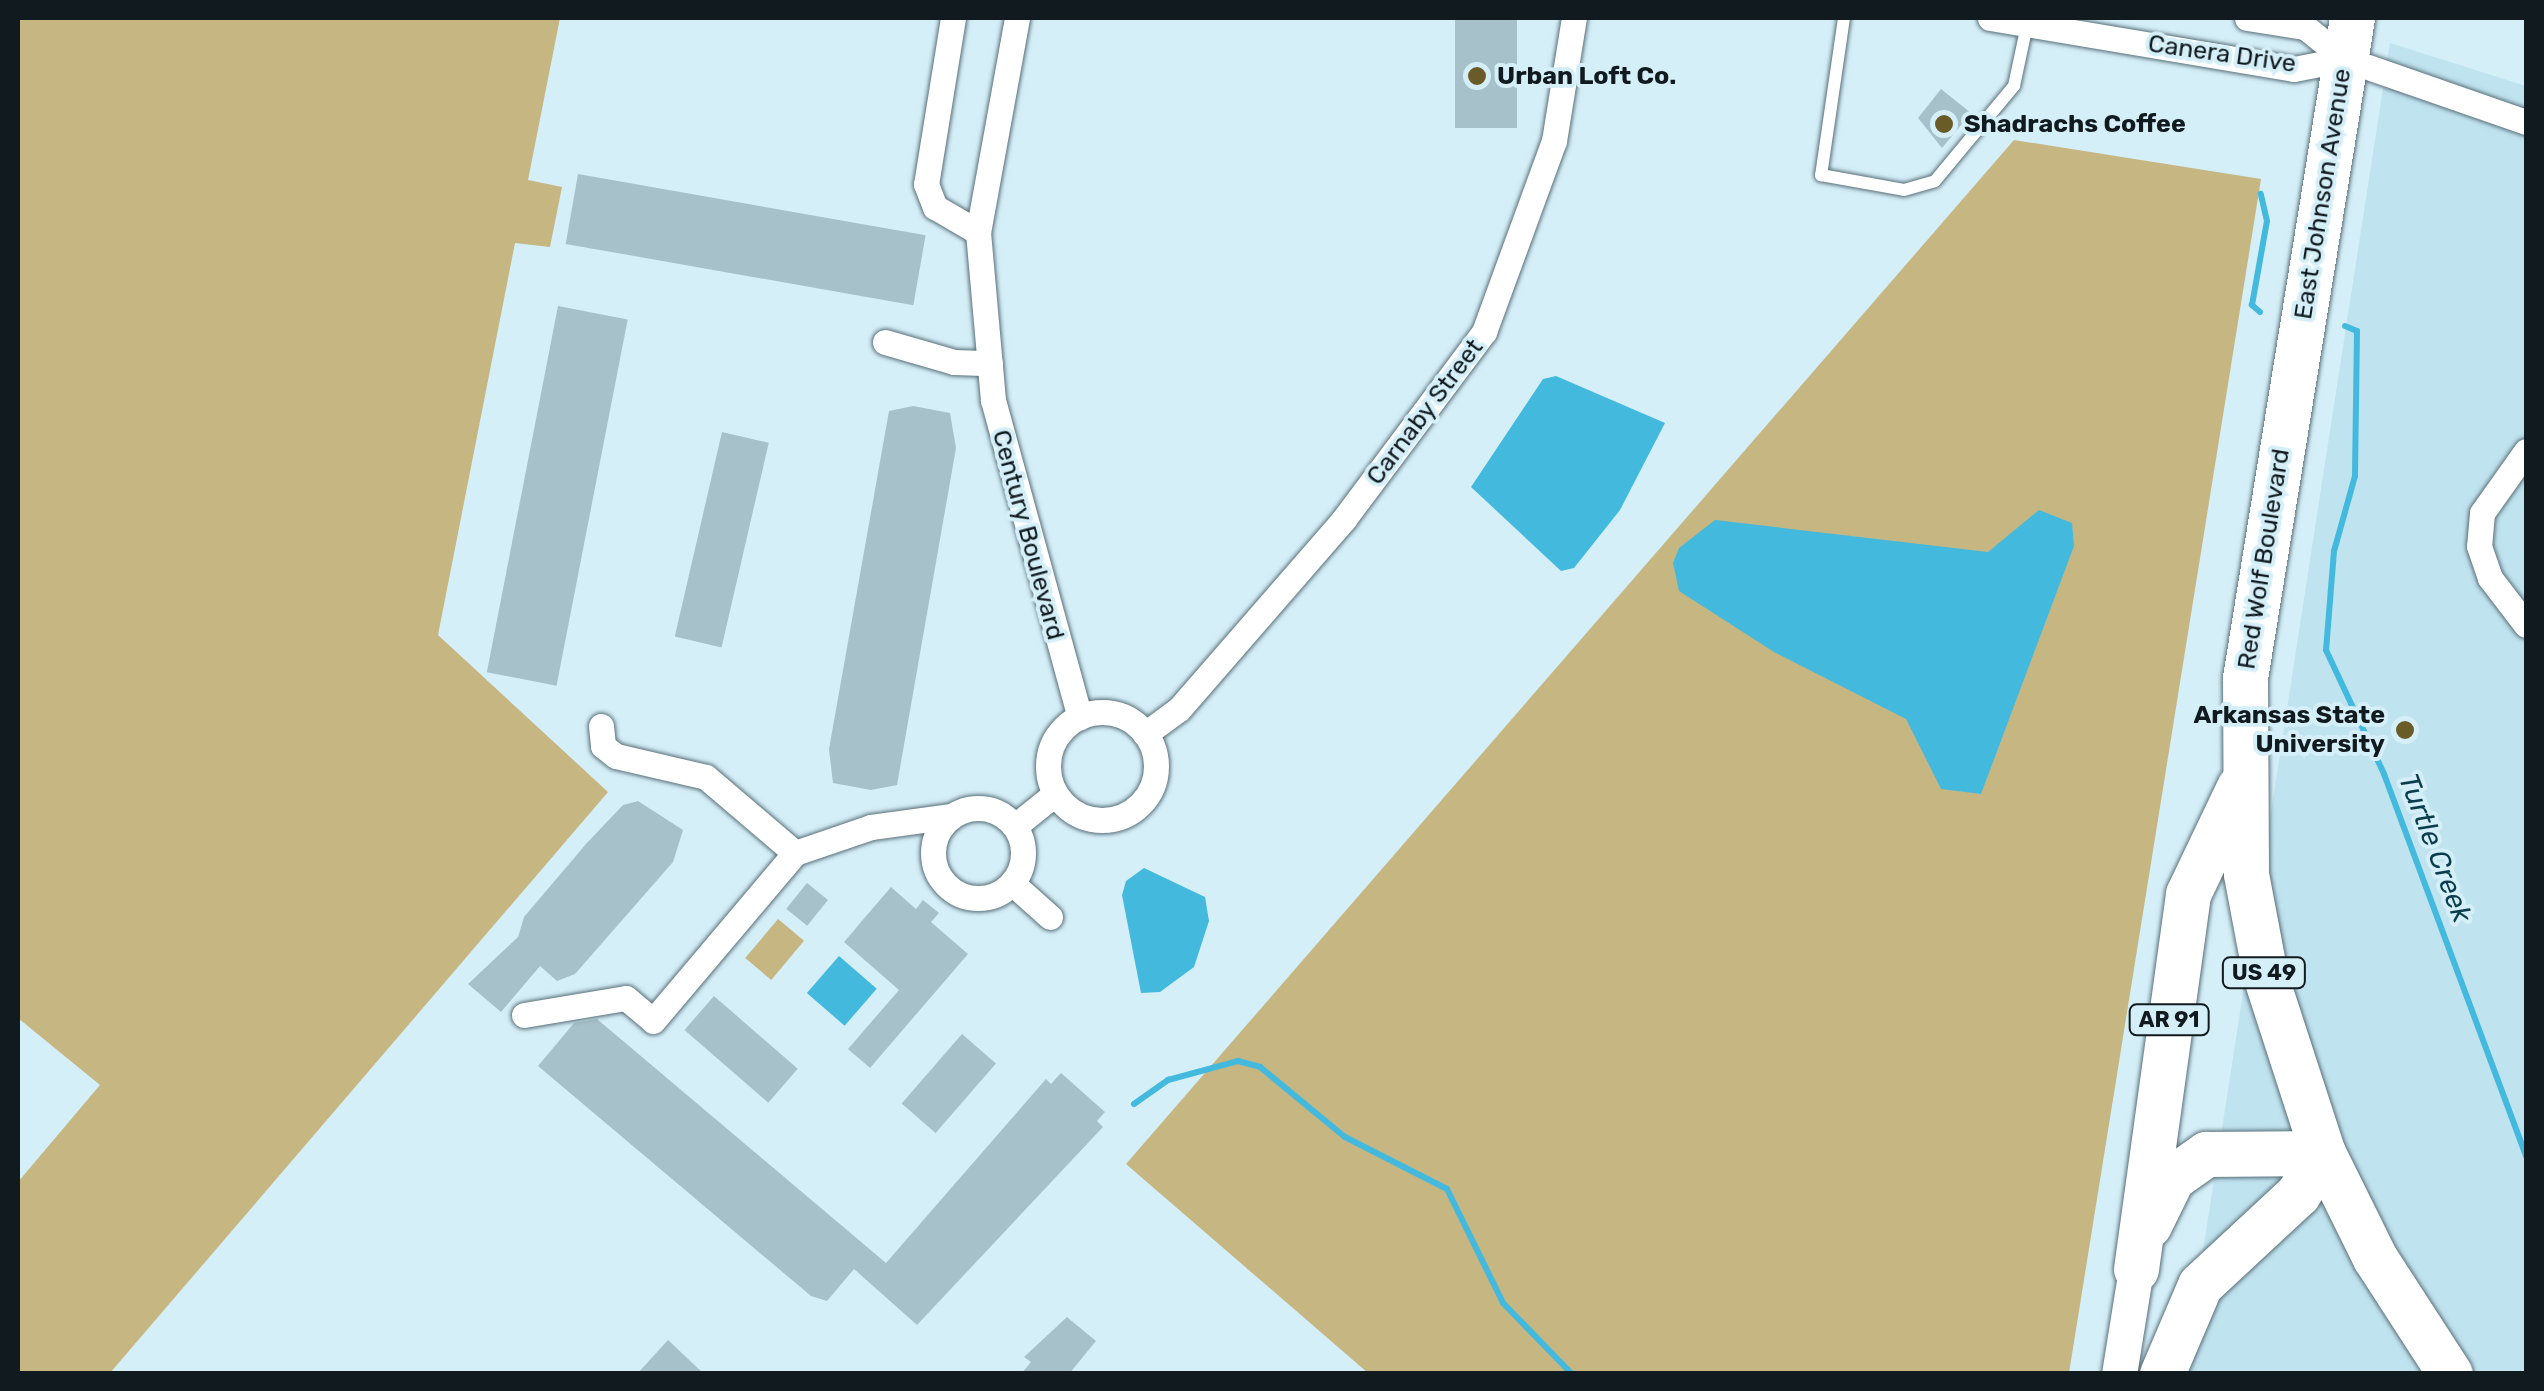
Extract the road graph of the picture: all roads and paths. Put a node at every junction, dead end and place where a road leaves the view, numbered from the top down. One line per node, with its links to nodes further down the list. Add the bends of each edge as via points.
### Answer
1 (954, 18): 10 (street, via 926,184 935,207)
2 (1017, 18): 10 (street, Century Boulevard)
3 (1574, 18): 18 (street, Carnaby Street, via 1554,141 1484,332 1344,519 1178,709)
4 (1844, 18): 7 (lane, via 1821,175 1904,190 1934,181 2014,86)
5 (1990, 18): 7 (street, Canera Drive)
6 (2247, 18): 8 (street, Canera Drive)
7 (2028, 20): 8 (street, Canera Drive, via 2294,69)
8 (2349, 38): 9 (street); 13 (highway, East Johnson Avenue / US 49)
9 (2526, 122)
10 (978, 232): 12 (street, Century Boulevard)
11 (885, 342): 12 (street, via 954,362)
12 (990, 364): 16 (street, Century Boulevard, via 1003,456)
13 (2294, 370): 19 (highway, Red Wolf Boulevard / US 49, via 2246,678)
14 (2526, 451): 15 (street, via 2482,513 2479,546 2490,578)
15 (2526, 625)
16 (1080, 717): 18 (street, via 1116,714); 20 (street, via 1052,749)
17 (601, 726): 25 (street, via 603,746 616,756 706,776)
18 (1146, 734): 20 (street, via 1156,767 1132,812 1098,821)
19 (2240, 786): 29 (highway, Red Wolf Boulevard / US 49, via 2265,975); 30 (highway, AR 91, via 2188,894)
20 (1056, 794): 23 (street)
21 (952, 816): 22 (street); 23 (street, via 978,808); 24 (street)
22 (899, 820): 24 (street); 25 (street)
23 (1015, 826): 26 (street, via 1024,855)
24 (933, 851): 26 (street, via 940,878 961,895 989,897)
25 (795, 852): 28 (street, via 653,1020 626,998)
26 (1012, 883): 27 (street)
27 (1050, 917)
28 (524, 1016)
29 (2323, 1153): 30 (highway, via 2226,1149 2188,1162 2157,1200); 31 (highway, Red Wolf Boulevard / US 49, via 2375,1258); 33 (highway, via 2298,1194 2200,1284)
30 (2136, 1269): 32 (main road, AR 91)
31 (2450, 1370)
32 (2119, 1374)
33 (2162, 1374)

